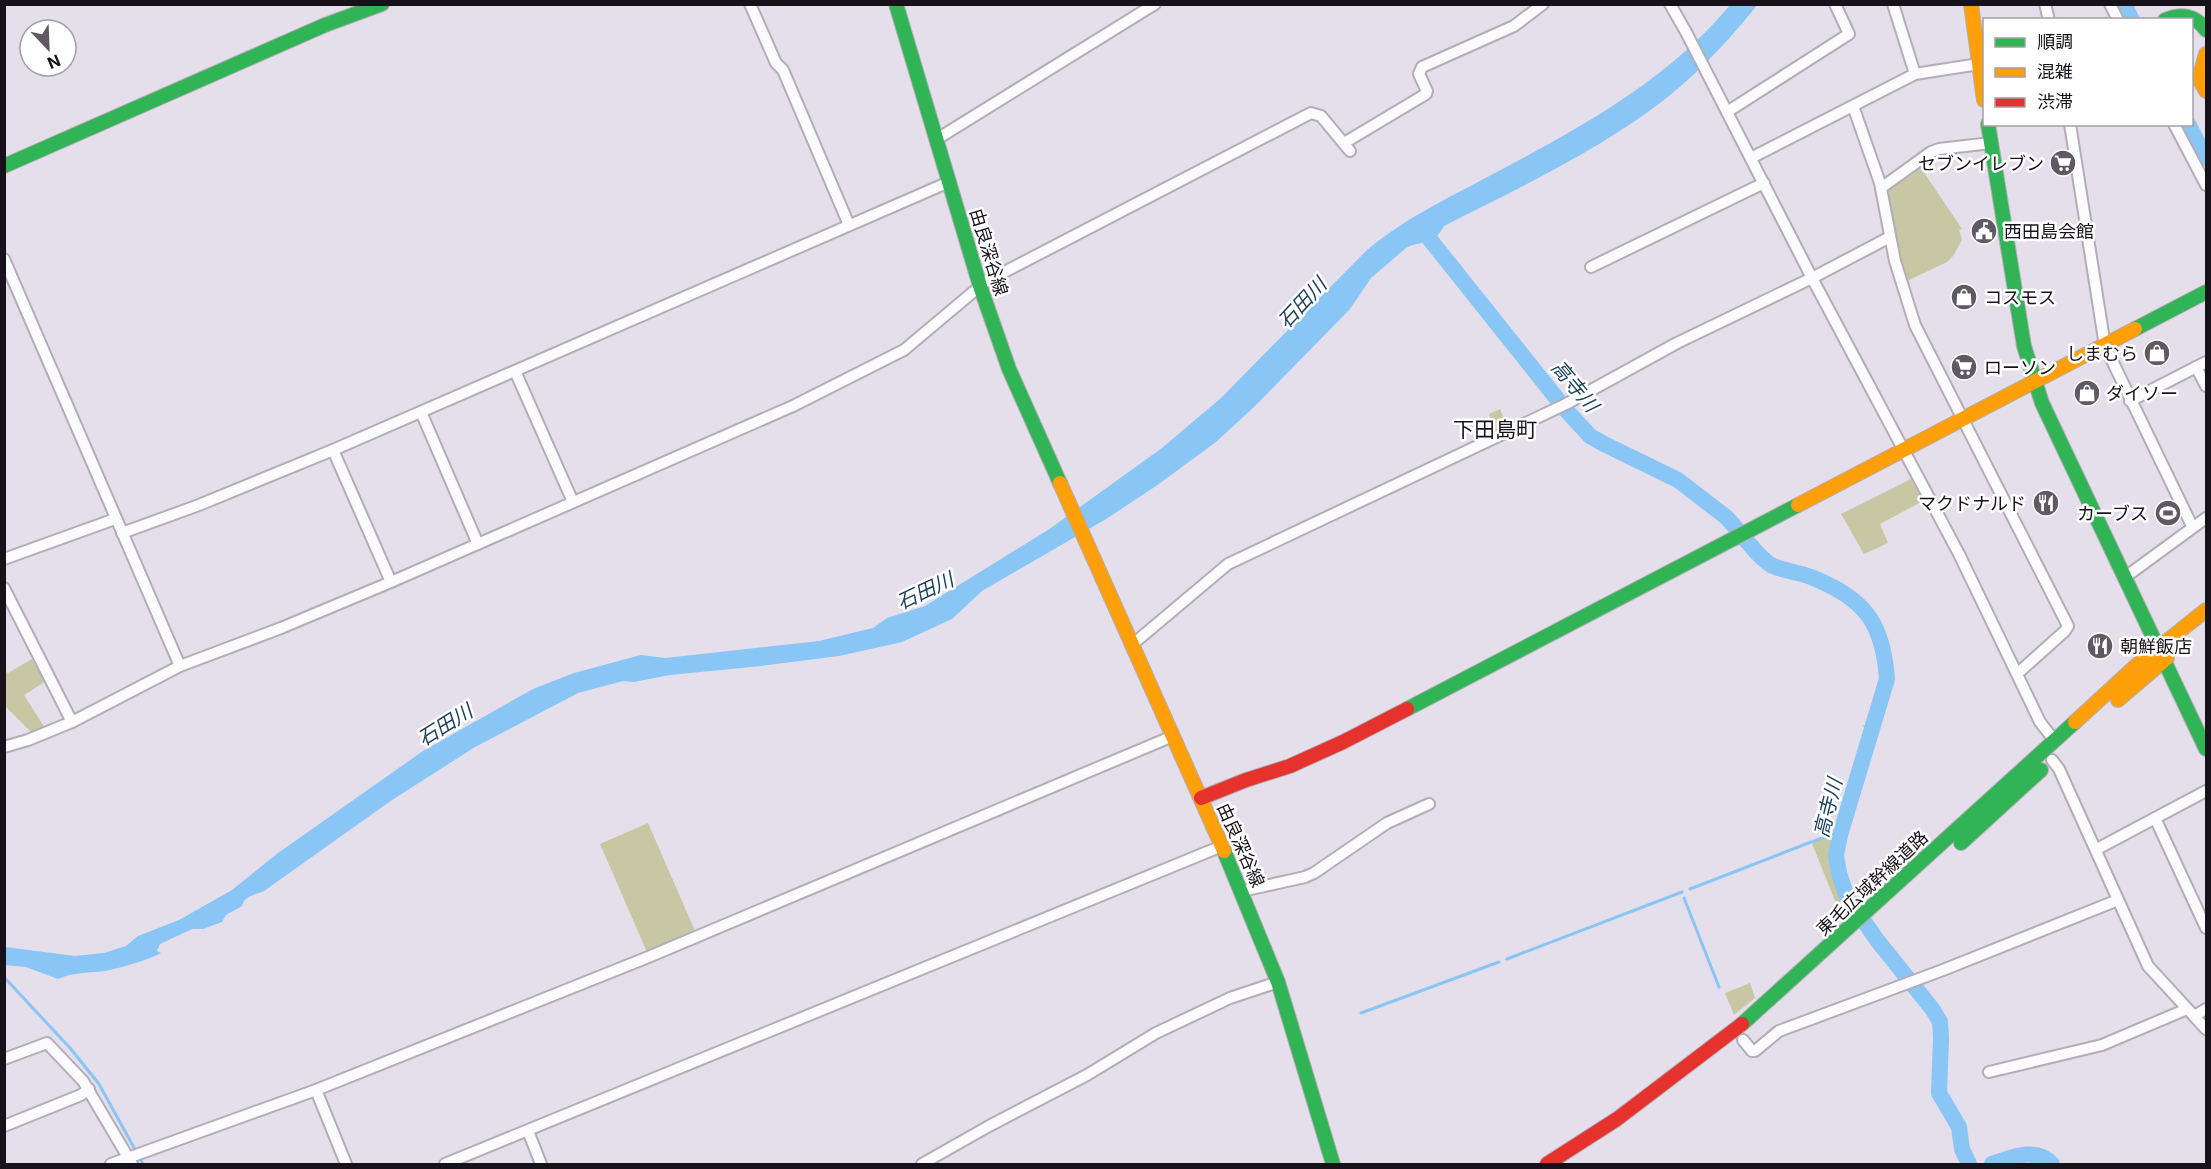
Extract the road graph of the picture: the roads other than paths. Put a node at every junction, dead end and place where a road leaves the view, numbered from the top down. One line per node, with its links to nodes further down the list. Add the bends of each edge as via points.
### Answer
1 (382, 4): 11 (main road)
2 (750, 4): 35 (street, via 776,63 783,70)
3 (896, 4): 27 (main road, 由良深谷線)
4 (1155, 4): 27 (street)
5 (1543, 4): 40 (street, via 1525,20 1422,67 1419,74 1426,94 1347,147 1321,116 1311,113)
6 (1670, 4): 23 (street)
7 (1835, 4): 23 (street, via 1849,34)
8 (1893, 4): 19 (street)
9 (1971, 4): 18 (main road)
10 (2109, 4): 12 (street)
11 (343, 11): 30 (main road)
12 (2117, 18)
13 (2168, 18): 15 (main road, via 2187,15)
14 (2193, 18): 16 (main road)
15 (2193, 18)
16 (2206, 30)
17 (2206, 54): 21 (main road, via 2199,78)
18 (1982, 63): 19 (street); 20 (main road)
19 (1915, 74): 22 (street)
20 (1983, 82)
21 (2206, 91)
22 (1853, 106): 29 (street); 34 (street)
23 (1727, 112): 29 (street)
24 (1988, 126): 28 (main road)
25 (2070, 126): 42 (street)
26 (2175, 126): 33 (street)
27 (937, 139): 31 (main road, 由良深谷線)
28 (1991, 143): 34 (street, via 1931,152); 46 (main road, via 2024,346)
29 (1751, 158): 32 (street)
30 (4, 166)
31 (949, 182): 35 (street); 40 (main road, 由良深谷線)
32 (1764, 183): 38 (street); 39 (street)
33 (2206, 185)
34 (1881, 188): 36 (street)
35 (849, 225): 45 (street)
36 (1890, 237): 39 (street); 50 (street, via 1915,325)
37 (4, 259): 55 (street)
38 (1591, 267)
39 (1812, 278): 51 (street); 65 (street, via 1677,343 1562,406 1222,567)
40 (980, 286): 53 (street, via 904,350 793,406); 65 (main road, 由良深谷線, via 1009,369)
41 (2206, 292): 42 (main road)
42 (2104, 346): 46 (main road); 48 (street)
43 (2206, 362): 44 (street)
44 (2196, 368): 47 (street); 48 (street)
45 (515, 371): 49 (street); 53 (street)
46 (2034, 381): 50 (main road); 60 (main road)
47 (2206, 386)
48 (2130, 401): 56 (street)
49 (421, 411): 52 (street); 58 (street)
50 (1963, 417): 51 (main road); 68 (street, via 2068,626)
51 (1903, 449): 68 (street); 76 (main road, via 1343,742)
52 (333, 450): 57 (street); 61 (street)
53 (573, 502): 58 (street)
54 (2206, 518): 56 (street)
55 (115, 519): 57 (street); 59 (street)
56 (2192, 526): 60 (street)
57 (122, 533): 67 (street)
58 (478, 544): 61 (street)
59 (4, 559)
60 (2124, 578): 66 (main road)
61 (391, 582): 67 (street)
62 (4, 588): 69 (street)
63 (2206, 610): 66 (main road, 東毛広域幹線道路)
64 (2206, 626): 66 (main road, 東毛広域幹線道路)
65 (1133, 644): 70 (main road, 由良深谷線)
66 (2161, 655): 71 (main road, 東毛広域幹線道路); 73 (main road); 74 (main road, 東毛広域幹線道路)
67 (180, 666): 69 (street)
68 (2018, 673): 71 (street, via 2040,722)
69 (72, 722): 72 (street)
70 (1173, 736): 76 (main road, 由良深谷線); 96 (street, via 646,958)
71 (2054, 740): 83 (main road, 東毛広域幹線道路)
72 (4, 747)
73 (2206, 749)
74 (2052, 760): 80 (street); 83 (main road, 東毛広域幹線道路)
75 (2206, 791): 78 (street)
76 (1201, 798): 79 (main road, 由良深谷線)
77 (1429, 804): 81 (street, via 1387,823 1314,873)
78 (2155, 818): 80 (street); 84 (street)
79 (1222, 846): 81 (main road, 由良深谷線); 98 (street)
80 (2097, 849): 82 (street)
81 (1242, 891): 87 (main road, 由良深谷線)
82 (2118, 900): 90 (street, via 2148,966); 92 (street, via 1779,1031 1755,1051)
83 (1871, 917): 85 (main road, 東毛広域幹線道路)
84 (2206, 928)
85 (1858, 929): 86 (main road, 東毛広域幹線道路); 106 (main road, 東毛広域幹線道路, via 1698,1060)
86 (1829, 964)
87 (1278, 982): 104 (street, via 1230,998 1156,1033); 105 (main road, 由良深谷線)
88 (1796, 994): 92 (main road)
89 (2206, 1009): 90 (street)
90 (2191, 1012): 91 (street); 94 (street, via 2102,1045)
91 (2206, 1029)
92 (1743, 1040): 107 (main road)
93 (4, 1059): 95 (street, via 47,1043)
94 (1989, 1071)
95 (89, 1089): 97 (street); 99 (street)
96 (316, 1090): 99 (street); 101 (street)
97 (4, 1126)
98 (528, 1131): 102 (street); 103 (street)
99 (134, 1158): 100 (street)
100 (111, 1164)
101 (346, 1164)
102 (445, 1164)
103 (541, 1164)
104 (922, 1164)
105 (1334, 1164)
106 (1547, 1164)
107 (1570, 1164)

